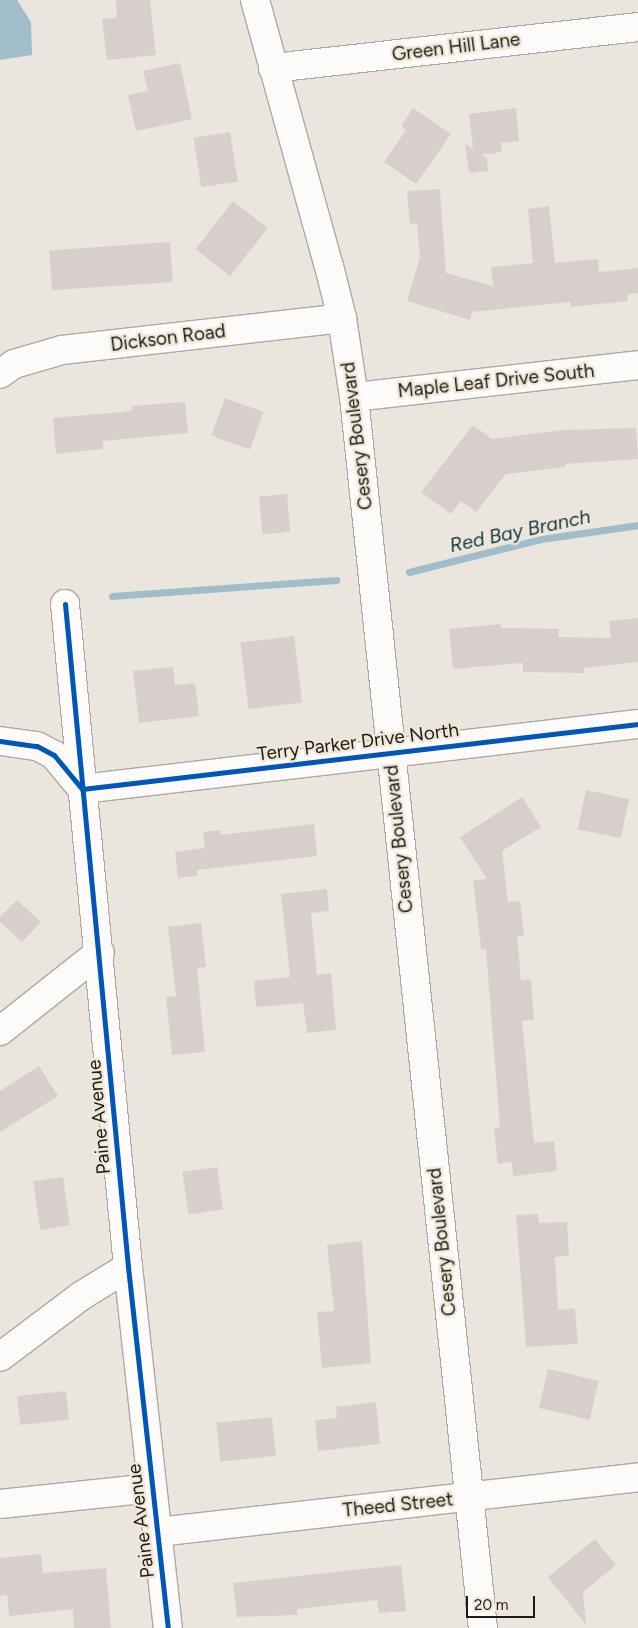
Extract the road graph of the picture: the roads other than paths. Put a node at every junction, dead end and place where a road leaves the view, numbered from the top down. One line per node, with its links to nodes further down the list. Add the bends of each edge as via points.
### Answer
1 (255, 0): 3 (street, Cesery Boulevard)
2 (638, 27): 3 (street, Green Hill Lane)
3 (274, 68): 4 (street, Cesery Boulevard)
4 (342, 318): 6 (street, Dickson Road, via 62,350 14,364); 7 (street, Cesery Boulevard)
5 (638, 365): 7 (street, Maple Leaf Drive South)
6 (0, 374)
7 (354, 397): 11 (street, Cesery Boulevard)
8 (65, 604): 12 (street, Paine Avenue)
9 (638, 724): 11 (street, Terry Parker Drive North)
10 (0, 741): 12 (street, via 37,746 54,755)
11 (390, 753): 12 (street, Terry Parker Drive North); 19 (street, Cesery Boulevard)
12 (82, 789): 13 (street, Paine Avenue)
13 (100, 952): 14 (street); 15 (street, Paine Avenue)
14 (0, 1031)
15 (128, 1267): 16 (street, via 81,1296); 18 (street, Paine Avenue)
16 (0, 1357)
17 (638, 1477): 19 (street, Theed Street)
18 (152, 1488): 20 (street); 21 (street, Paine Avenue)
19 (469, 1497): 21 (street, Theed Street); 23 (street, Cesery Boulevard)
20 (0, 1504)
21 (158, 1532): 22 (street, Paine Avenue)
22 (168, 1628)
23 (483, 1628)

